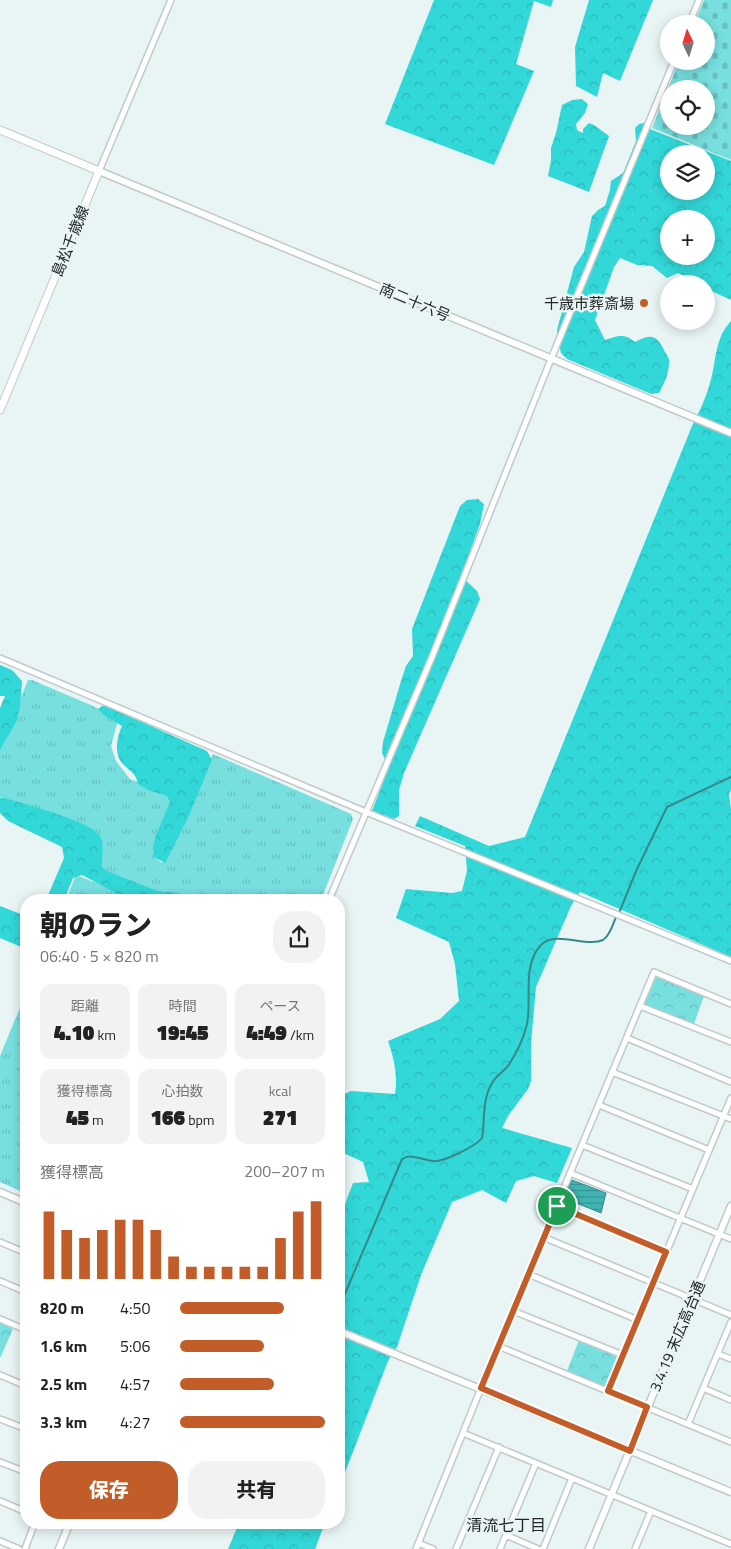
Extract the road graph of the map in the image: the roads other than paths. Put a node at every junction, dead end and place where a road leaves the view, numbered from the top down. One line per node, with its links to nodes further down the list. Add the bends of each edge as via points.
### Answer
1 (171, 0): 6 (street)
2 (699, 0): 3 (street)
3 (693, 15)
4 (670, 70): 7 (street)
5 (0, 130): 6 (main road)
6 (99, 171): 7 (street, 南二十六号); 8 (main road, 島松千歳線)
7 (552, 359): 9 (street, 南二十六号); 11 (street)
8 (0, 410)
9 (731, 433)
10 (0, 658): 11 (street)
11 (366, 812): 12 (street); 13 (street)
12 (332, 894)
13 (731, 961)
14 (731, 1004): 15 (street, via 654,972)
15 (640, 1006): 16 (street); 17 (street)
16 (627, 1038): 18 (street); 19 (street)
17 (731, 1042)
18 (612, 1072): 21 (street); 22 (street)
19 (731, 1082)
20 (731, 1098): 22 (street)
21 (599, 1105): 24 (street); 25 (street)
22 (724, 1116): 23 (street); 25 (street)
23 (731, 1119)
24 (582, 1145): 26 (street); 27 (street)
25 (709, 1150): 27 (street)
26 (570, 1173): 30 (street); 32 (street)
27 (693, 1188): 32 (street)
28 (0, 1192): 29 (street)
29 (20, 1200)
30 (557, 1206): 34 (street); 38 (street)
31 (731, 1206): 33 (street, 3.4.19 末広高台通)
32 (680, 1218): 33 (street); 38 (street)
33 (720, 1234): 35 (street); 43 (street, 3.4.19 末広高台通)
34 (543, 1237): 39 (street); 41 (street)
35 (731, 1239)
36 (0, 1242): 37 (street)
37 (20, 1250)
38 (666, 1252): 41 (street)
39 (528, 1274): 44 (street); 47 (street)
40 (0, 1281): 42 (street)
41 (653, 1283): 43 (street); 47 (street)
42 (20, 1289)
43 (693, 1298): 45 (street); 61 (street, 3.4.19 末広高台通)
44 (513, 1311): 51 (street); 53 (street)
45 (731, 1315)
46 (0, 1319): 49 (street)
47 (638, 1320): 53 (street)
48 (731, 1322): 52 (street)
49 (20, 1327)
50 (345, 1333): 57 (street)
51 (498, 1346): 57 (street); 59 (street)
52 (718, 1354): 54 (street); 58 (street)
53 (624, 1355): 59 (street)
54 (731, 1359)
55 (0, 1375): 56 (street)
56 (20, 1383)
57 (481, 1388): 65 (street); 68 (street)
58 (703, 1388): 60 (street); 63 (street)
59 (608, 1391): 61 (street)
60 (731, 1400)
61 (647, 1407): 63 (street); 68 (street, 3.4.19 末広高台通)
62 (0, 1419): 64 (street)
63 (688, 1424): 66 (street)
64 (20, 1427)
65 (463, 1432): 67 (street); 82 (street)
66 (731, 1442)
67 (499, 1447): 70 (street); 90 (street)
68 (630, 1451): 73 (street); 74 (street, 3.4.19 末広高台通)
69 (0, 1462): 71 (street)
70 (536, 1463): 72 (street); 80 (street)
71 (20, 1470)
72 (572, 1478): 74 (street); 93 (street)
73 (731, 1492)
74 (611, 1494): 77 (street); 94 (street, 3.4.19 末広高台通)
75 (0, 1501): 76 (street)
76 (20, 1509)
77 (651, 1511): 83 (street); 84 (street)
78 (32, 1529): 86 (street)
79 (67, 1529): 87 (street)
80 (506, 1536): 91 (street); 92 (street)
81 (0, 1541): 85 (street)
82 (418, 1543): 88 (street); 89 (street)
83 (731, 1543)
84 (637, 1548)
85 (19, 1549)
86 (25, 1549)
87 (59, 1549)
88 (416, 1549)
89 (432, 1549)
90 (456, 1549)
91 (500, 1549)
92 (538, 1549)
93 (543, 1549)
94 (589, 1549)

